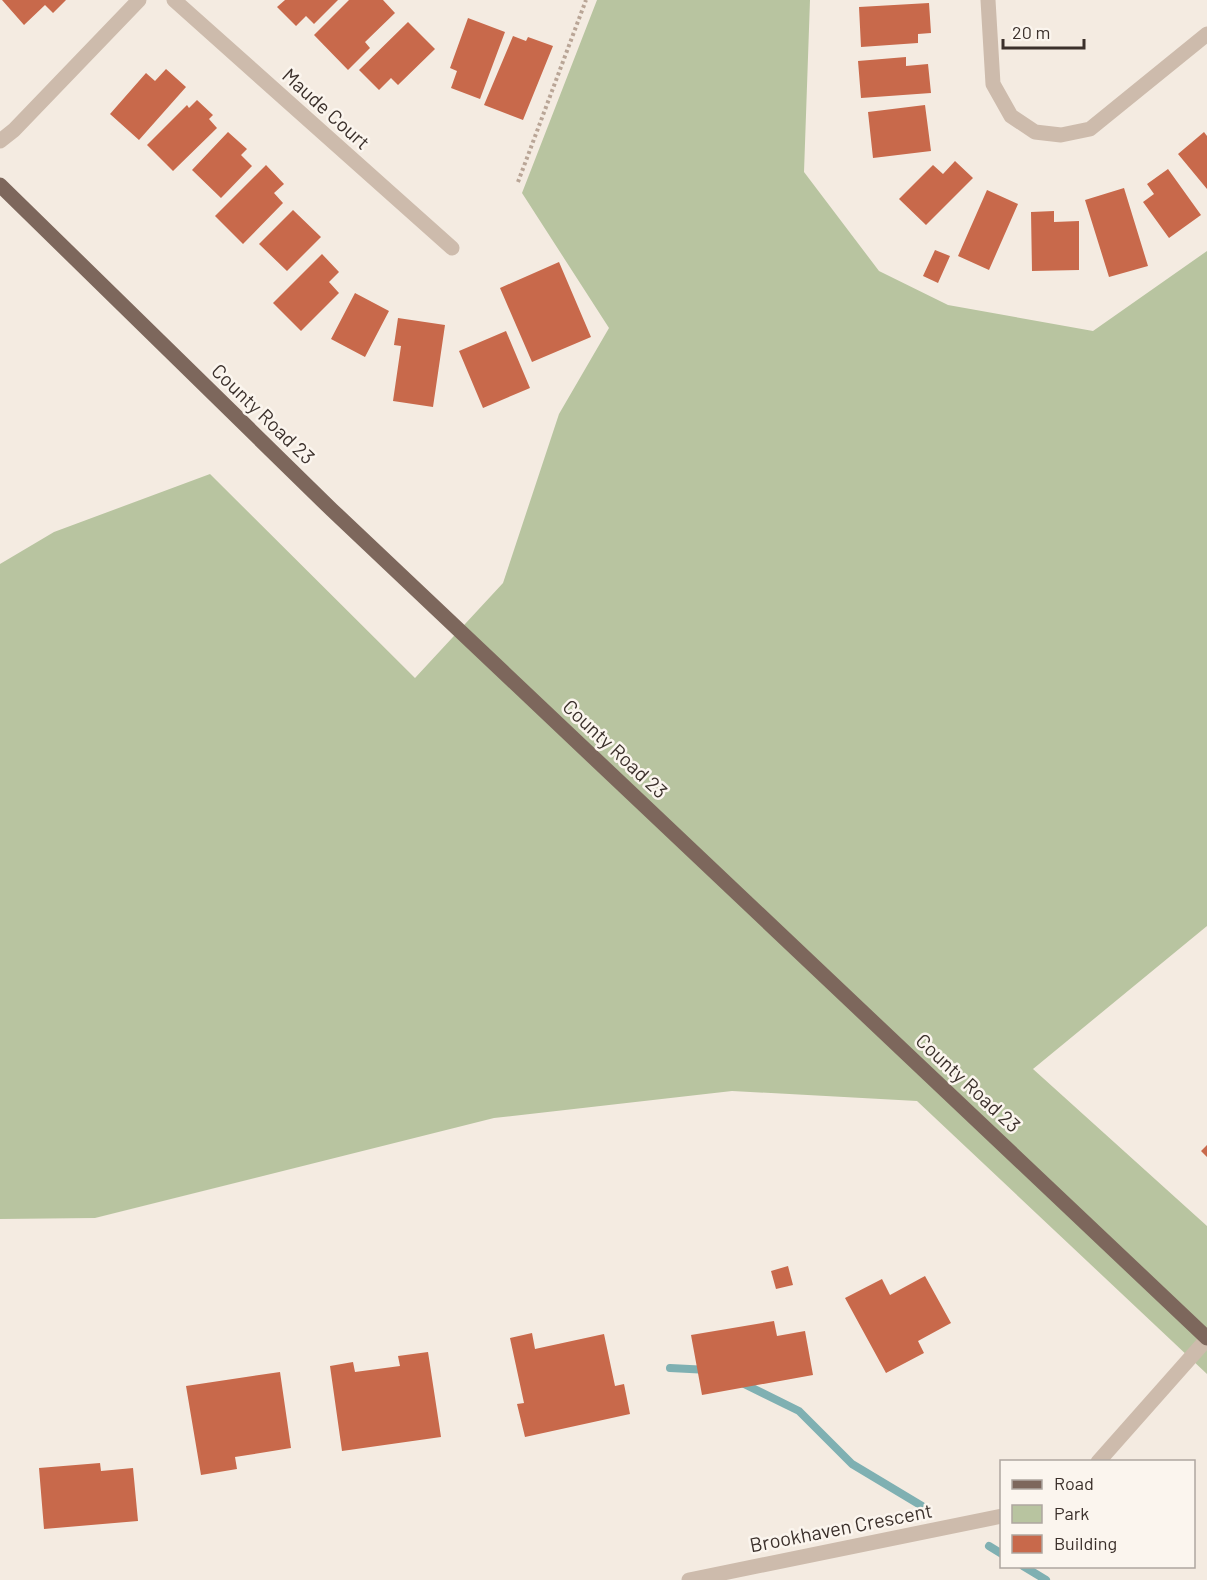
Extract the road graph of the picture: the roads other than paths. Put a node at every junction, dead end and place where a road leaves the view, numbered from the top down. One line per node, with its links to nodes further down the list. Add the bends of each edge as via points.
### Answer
1 (139, 0): 5 (street)
2 (174, 0): 7 (street, Maude Court)
3 (988, 0): 4 (street, via 993,84 1011,116 1035,132 1061,135 1090,129)
4 (1207, 34)
5 (0, 141)
6 (0, 185): 8 (main road, County Road 23, via 332,510)
7 (452, 248)
8 (1207, 1338): 9 (street)
9 (1099, 1460)
10 (1000, 1516): 11 (street, Brookhaven Crescent)
11 (689, 1580)

